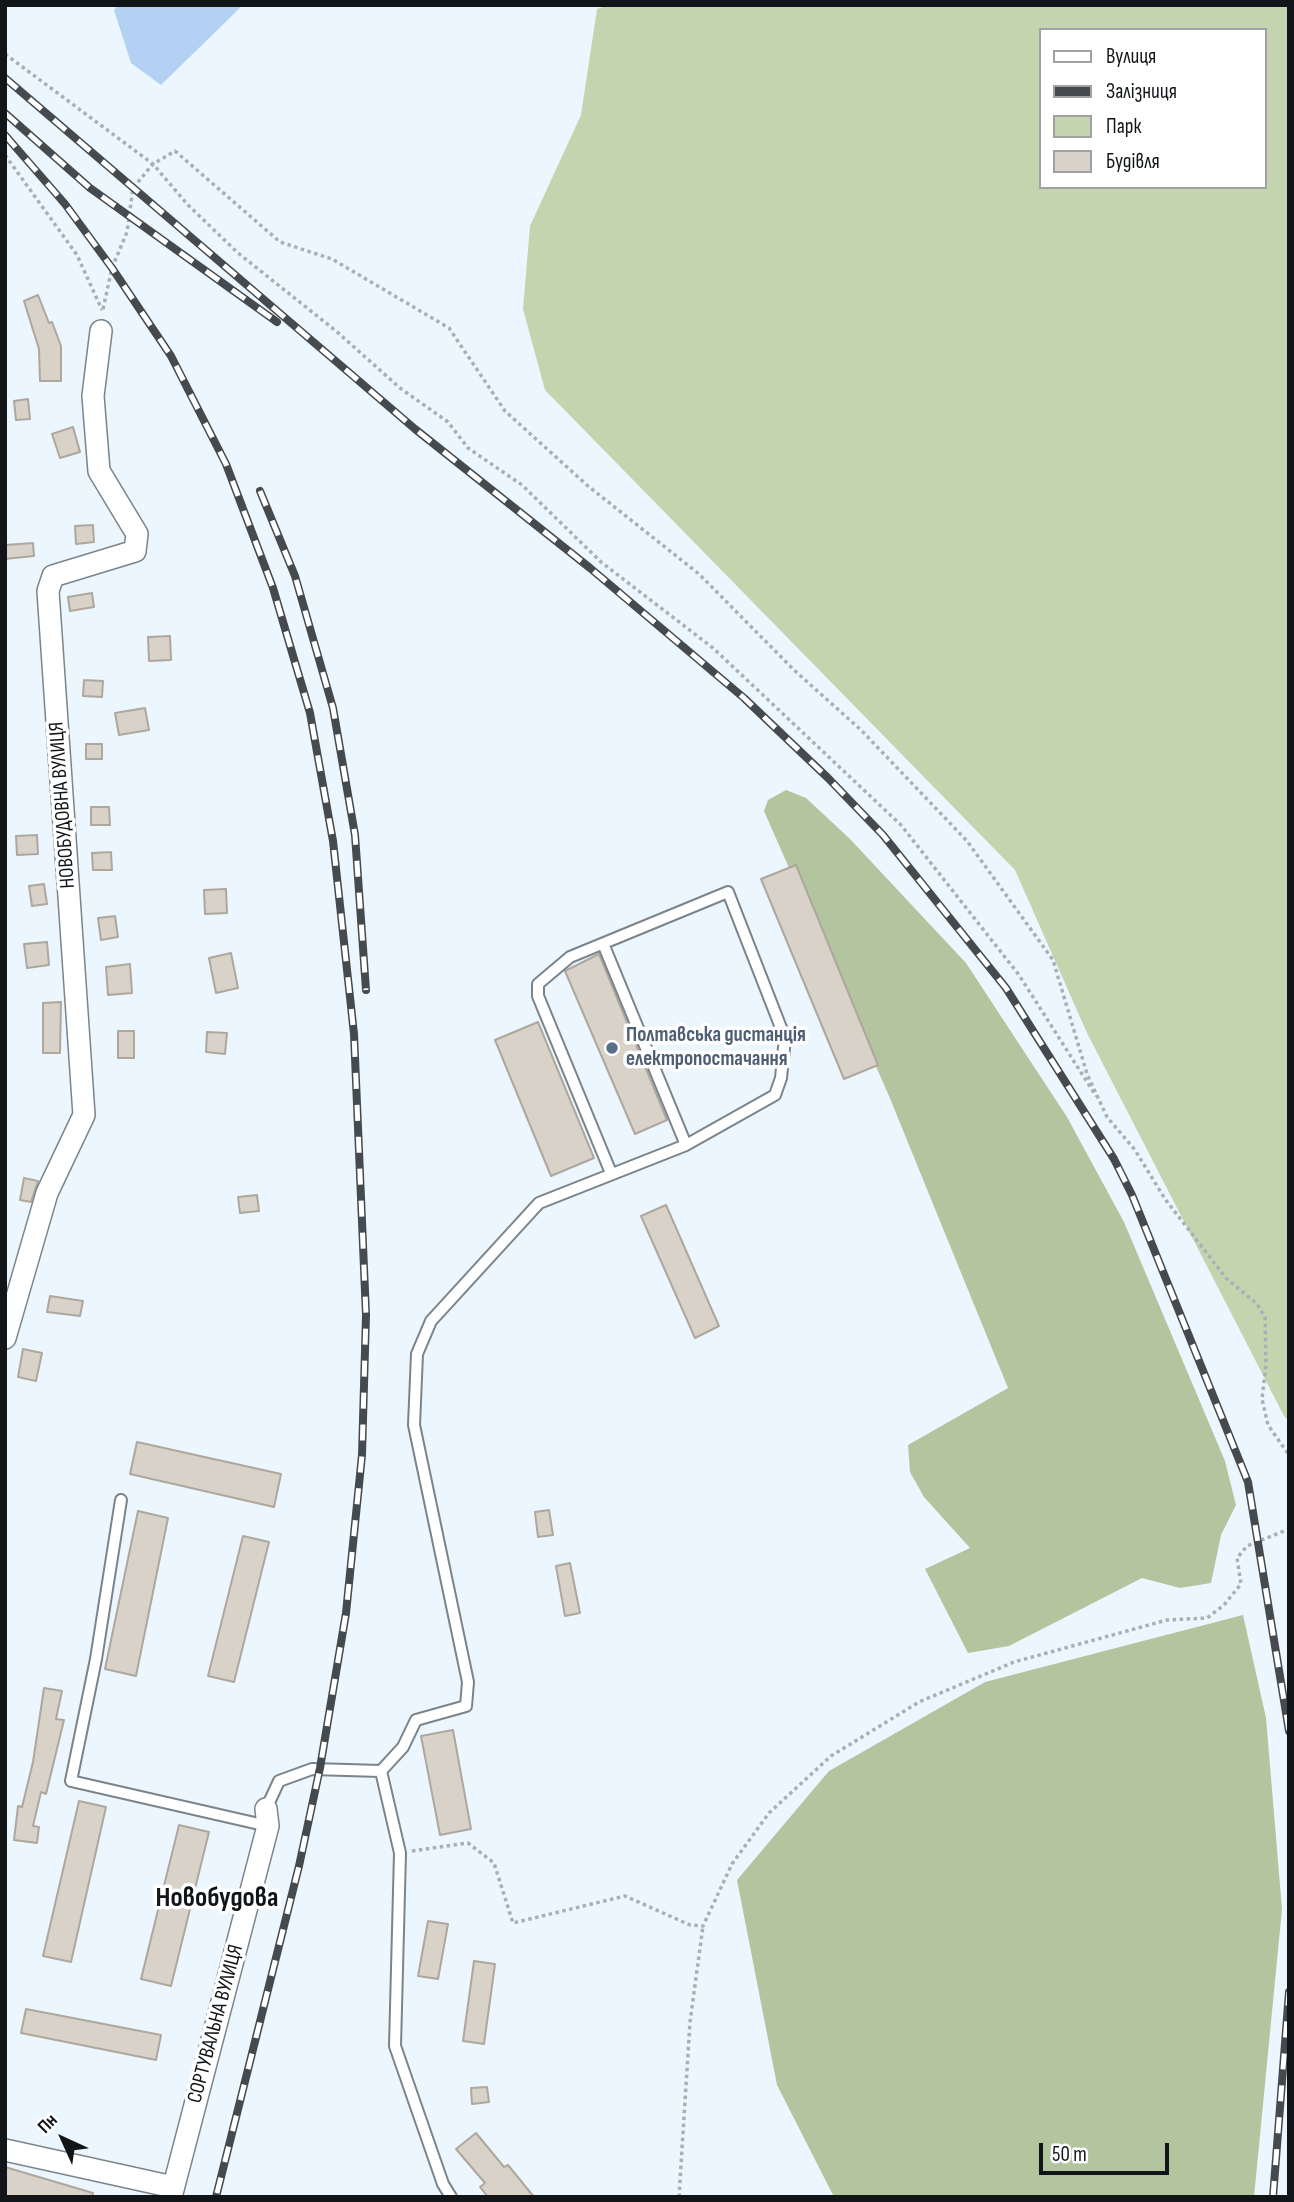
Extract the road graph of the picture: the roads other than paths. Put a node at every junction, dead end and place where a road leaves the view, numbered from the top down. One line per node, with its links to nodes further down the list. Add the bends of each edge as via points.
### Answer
1 (101, 331): 5 (street, НОВОБУДОВНА ВУЛИЦЯ, via 93,396 99,471 137,534 135,551 53,576 48,591 85,1115 47,1193)
2 (604, 946): 3 (lane); 3 (lane, via 728,891 785,1038 781,1078 775,1095); 4 (lane, via 570,957 547,973 538,984 538,996)
3 (686, 1145): 4 (lane)
4 (611, 1173): 7 (lane, via 539,1203 431,1321 417,1354 414,1425 468,1682 466,1706 415,1720 403,1747)
5 (5, 1338)
6 (121, 1500): 8 (lane, via 71,1781)
7 (382, 1770): 8 (lane, via 312,1769 279,1781); 11 (lane, via 400,1853 395,2046)
8 (267, 1818): 10 (street, СОРТУВАЛЬНА ВУЛИЦЯ)
9 (5, 2150): 10 (street)
10 (172, 2192)
11 (451, 2197)

